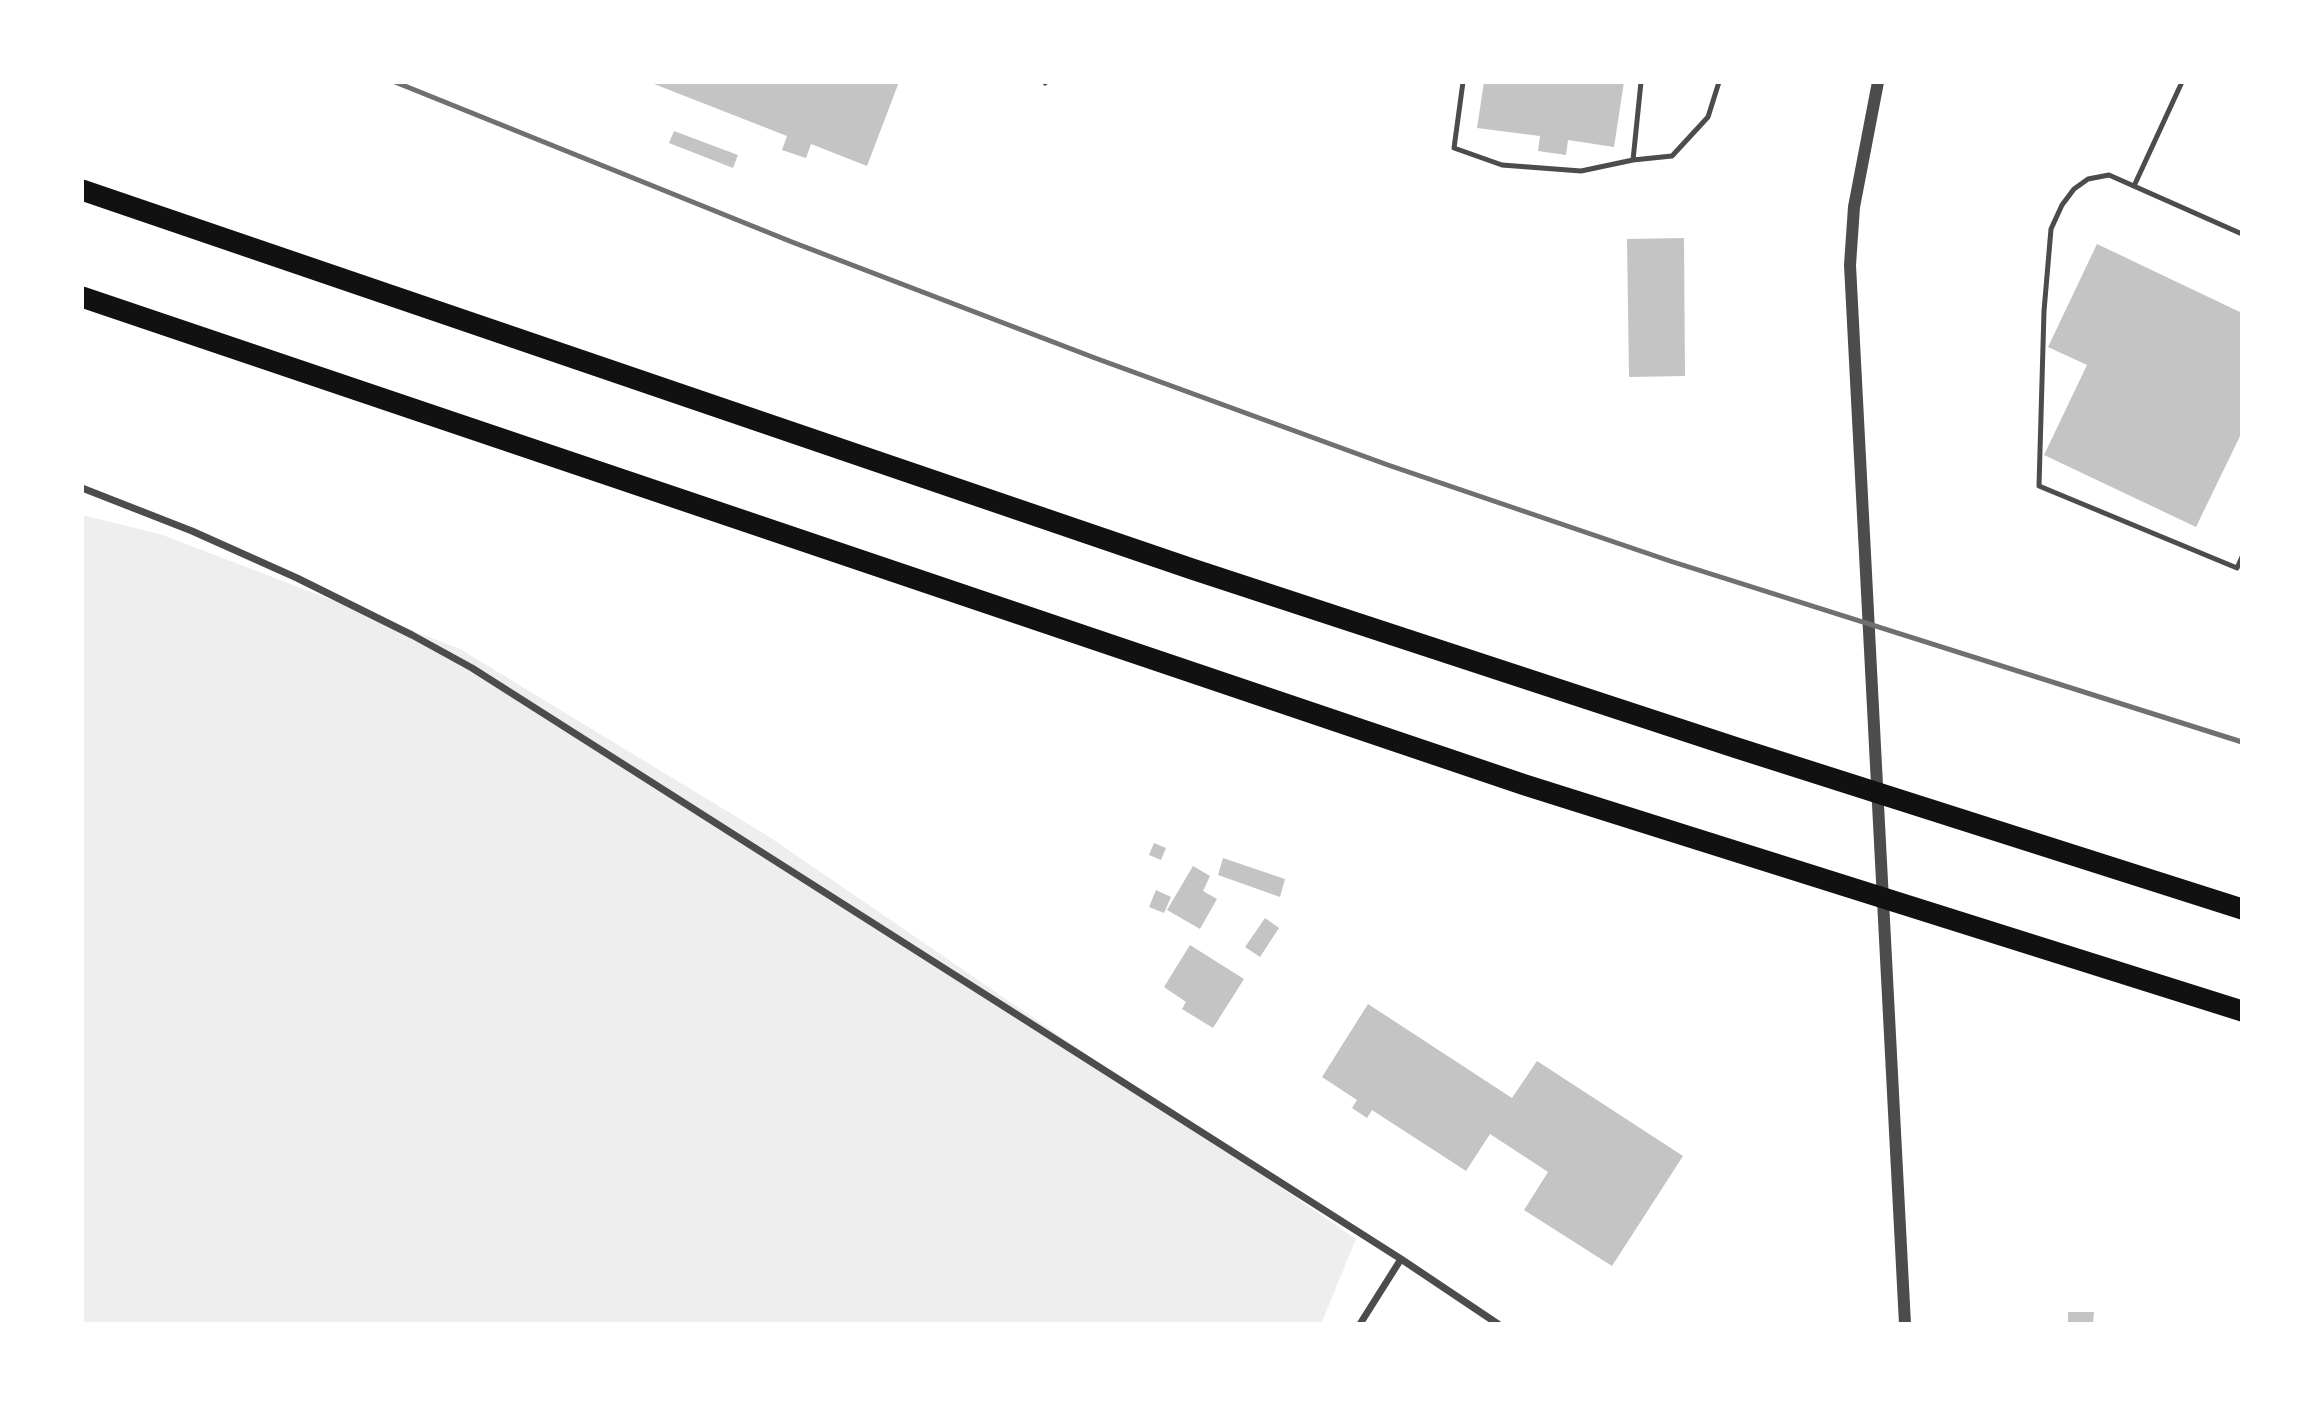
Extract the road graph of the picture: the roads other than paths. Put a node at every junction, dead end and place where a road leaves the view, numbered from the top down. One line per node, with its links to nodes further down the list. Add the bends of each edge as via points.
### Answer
1 (1463, 82): 6 (lane, via 1454,148 1502,165 1581,171)
2 (1641, 82): 6 (lane)
3 (1719, 82): 6 (lane, via 1708,117 1672,156)
4 (1878, 82): 18 (street, via 1854,208 1850,265)
5 (2182, 82): 7 (lane)
6 (1633, 160)
7 (2134, 186): 9 (lane); 12 (lane, via 2109,175 2088,178 2062,205 2052,229 2044,311 2039,486 2237,568)
8 (82, 190): 13 (highway, via 1205,573)
9 (2242, 234)
10 (82, 297): 14 (highway, via 1525,785)
11 (82, 488): 15 (street, via 297,578 472,668)
12 (2242, 557)
13 (2242, 909)
14 (2242, 1011)
15 (1401, 1259): 16 (street); 17 (street)
16 (1360, 1324)
17 (1498, 1324)
18 (1905, 1324)

